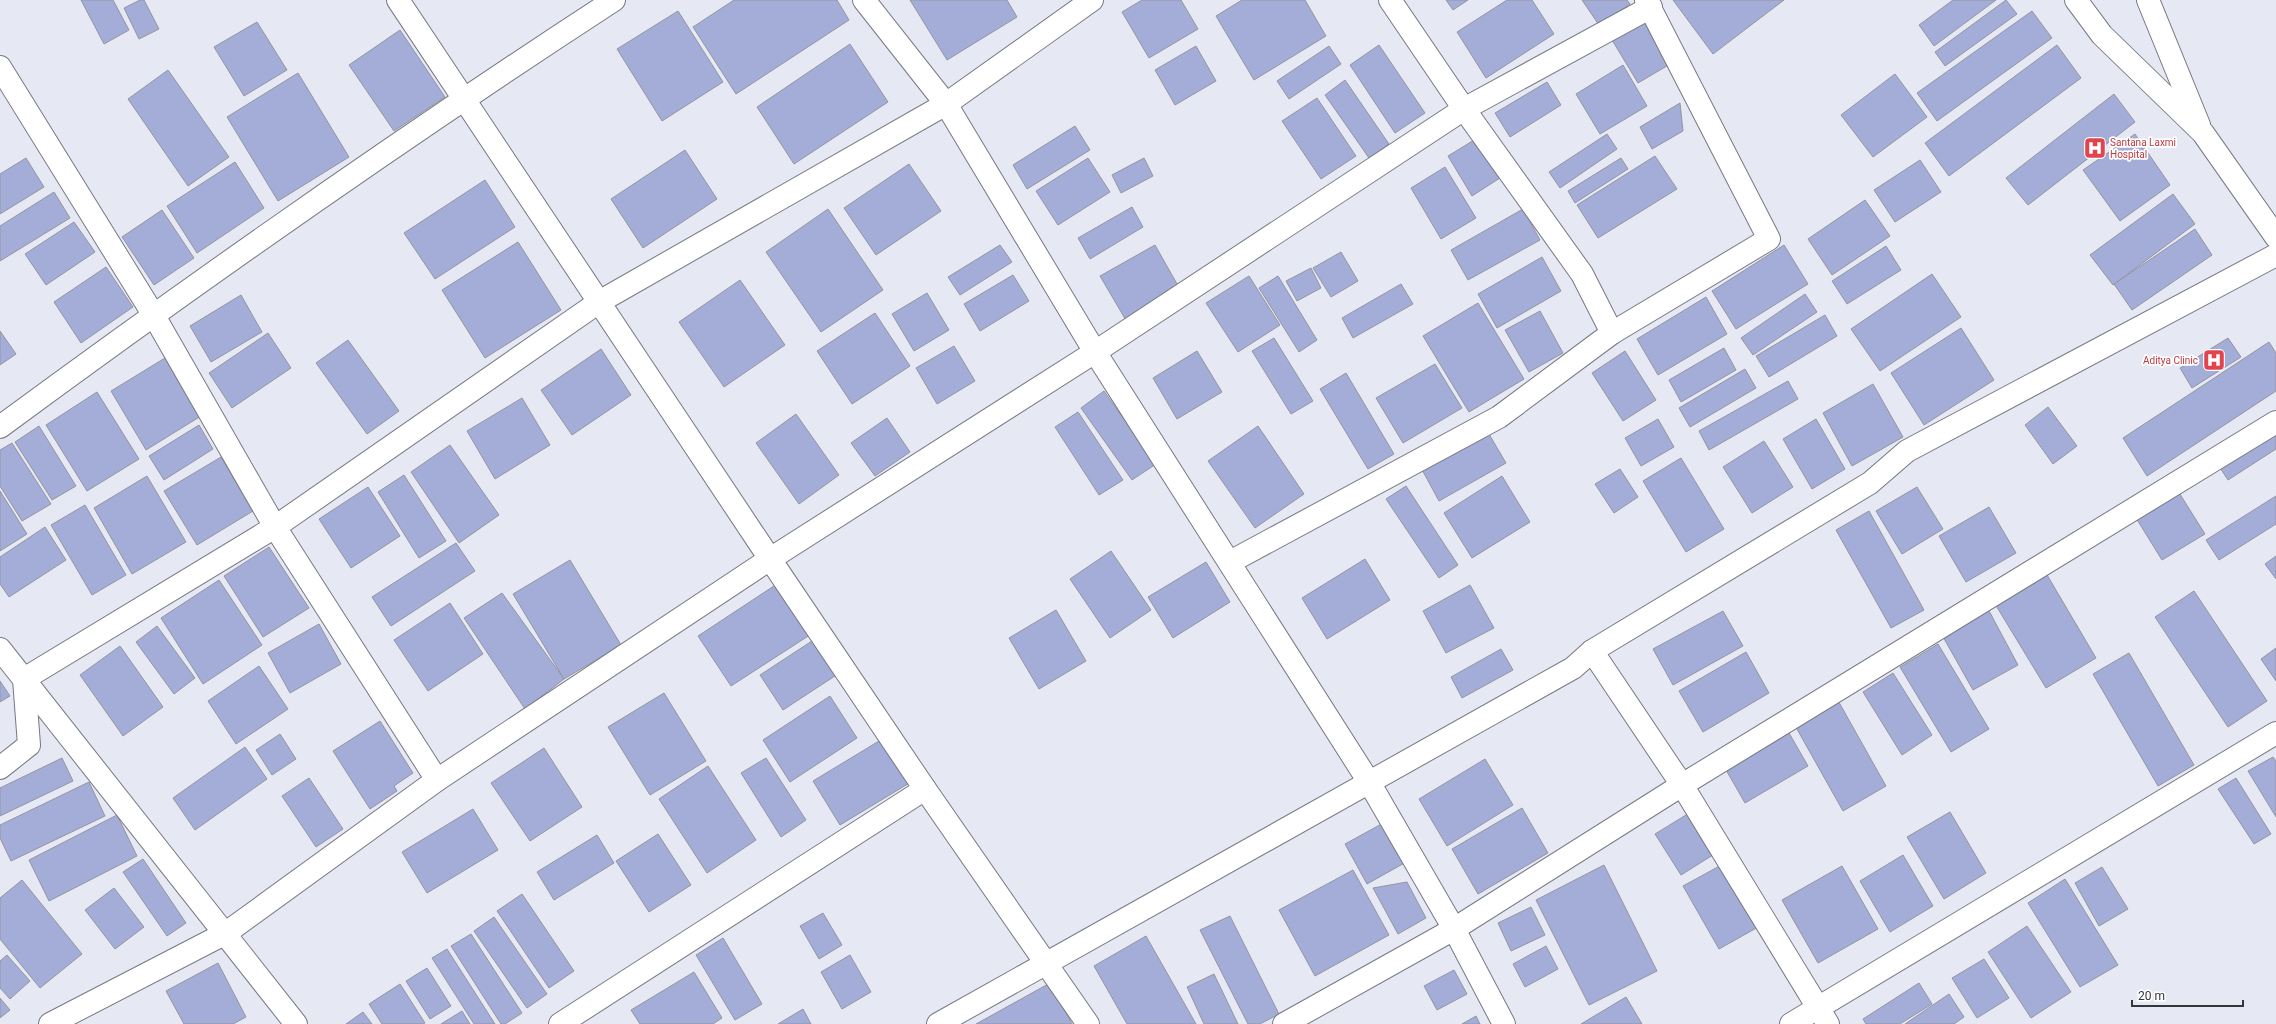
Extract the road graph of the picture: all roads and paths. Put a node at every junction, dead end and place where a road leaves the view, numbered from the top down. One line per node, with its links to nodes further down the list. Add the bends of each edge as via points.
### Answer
1 (398, 0): 10 (street)
2 (614, 0): 10 (street)
3 (864, 0): 11 (street)
4 (1092, 0): 11 (street)
5 (1390, 0): 12 (street)
6 (2076, 0): 13 (street, via 2102,35)
7 (2148, 0): 13 (street)
8 (1649, 3): 12 (street); 18 (street, via 1769,239)
9 (0, 67): 17 (street)
10 (463, 99): 16 (street); 17 (street)
11 (946, 104): 16 (street); 19 (street)
12 (1464, 109): 18 (street, via 1582,274); 19 (street)
13 (2203, 133): 14 (street)
14 (2276, 237)
15 (2276, 255): 26 (street, via 1907,452 1870,483)
16 (599, 302): 22 (street); 23 (street)
17 (153, 314): 21 (street); 22 (street)
18 (1612, 334): 24 (street, via 1499,417)
19 (1095, 352): 23 (street); 24 (street)
20 (2276, 422): 32 (street)
21 (0, 428)
22 (275, 527): 27 (street); 30 (street)
23 (770, 559): 30 (street); 33 (street)
24 (1230, 562): 31 (street)
25 (0, 649): 27 (street)
26 (1592, 650): 31 (street, via 1573,668); 32 (street)
27 (24, 679): 29 (street, via 29,745); 35 (street)
28 (2276, 733): 37 (street)
29 (0, 768)
30 (437, 780): 35 (street)
31 (1369, 782): 34 (street); 36 (street)
32 (1682, 785): 34 (street); 37 (street)
33 (925, 789): 36 (street); 40 (street)
34 (1454, 929): 43 (street); 44 (street)
35 (226, 933): 38 (street); 39 (street)
36 (1047, 964): 41 (street); 42 (street)
37 (1823, 1015): 45 (street)
38 (50, 1024)
39 (296, 1024)
40 (560, 1024)
41 (938, 1024)
42 (1088, 1024)
43 (1284, 1024)
44 (1504, 1024)
45 (1791, 1024)

